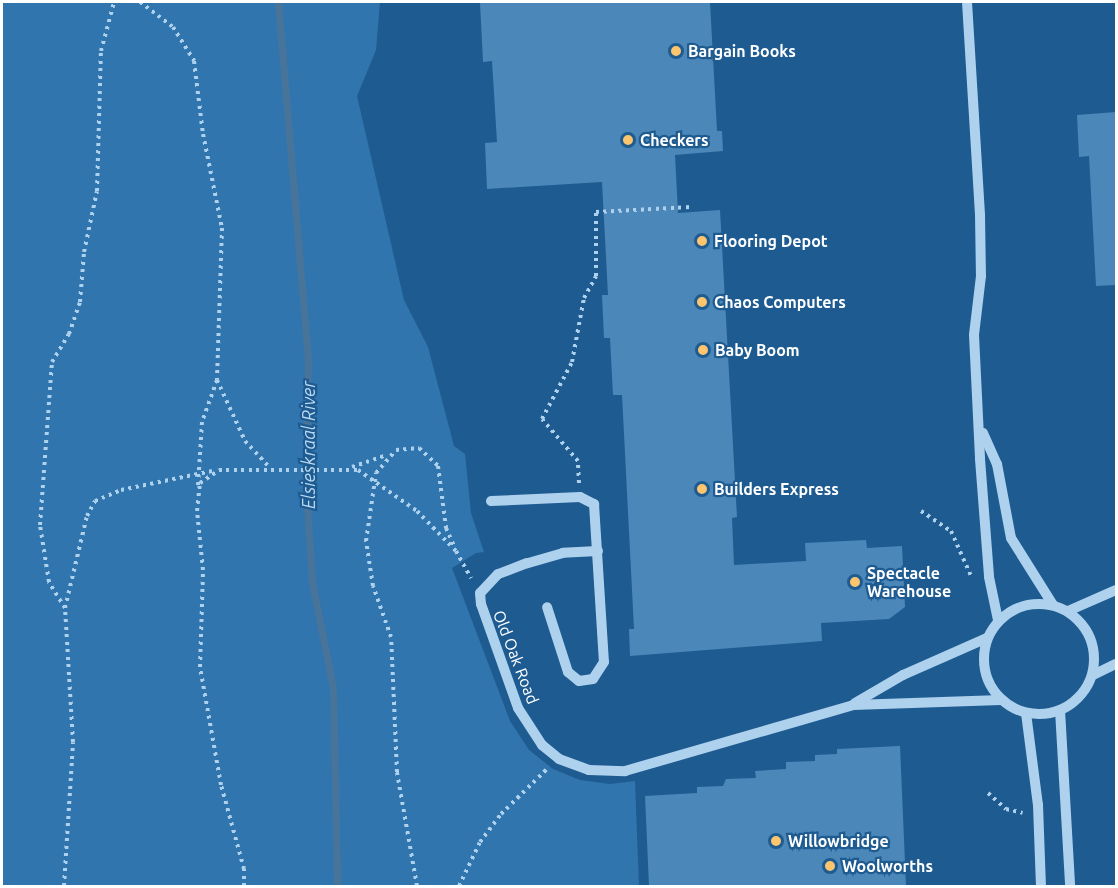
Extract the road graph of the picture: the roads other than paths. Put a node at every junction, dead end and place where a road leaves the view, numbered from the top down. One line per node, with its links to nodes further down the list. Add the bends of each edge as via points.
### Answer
1 (967, 2): 2 (street, via 980,215 981,276 974,335)
2 (980, 427): 6 (street, via 997,464 1011,538); 9 (street, via 989,577)
3 (491, 501): 4 (street, via 580,497 594,504)
4 (598, 551): 7 (street, via 604,662 593,679 579,681 568,672); 14 (street, Old Oak Road, via 562,553 498,574 482,588 481,604 518,708 542,745 559,759 589,770 625,771)
5 (1116, 590): 8 (street)
6 (1053, 605): 8 (street); 9 (street, via 1033,603 1014,609)
7 (547, 607)
8 (1068, 612): 12 (street, via 1091,639)
9 (999, 620): 10 (street)
10 (987, 638): 13 (street, via 984,672); 14 (street, Old Oak Road, via 903,675)
11 (1116, 664): 12 (street)
12 (1093, 675): 15 (street, via 1075,702)
13 (1001, 700): 14 (street, Old Oak Road); 16 (street)
14 (853, 705)
15 (1060, 710): 16 (street); 18 (street)
16 (1026, 713): 17 (street, via 1038,806)
17 (1041, 886)
18 (1070, 886)

